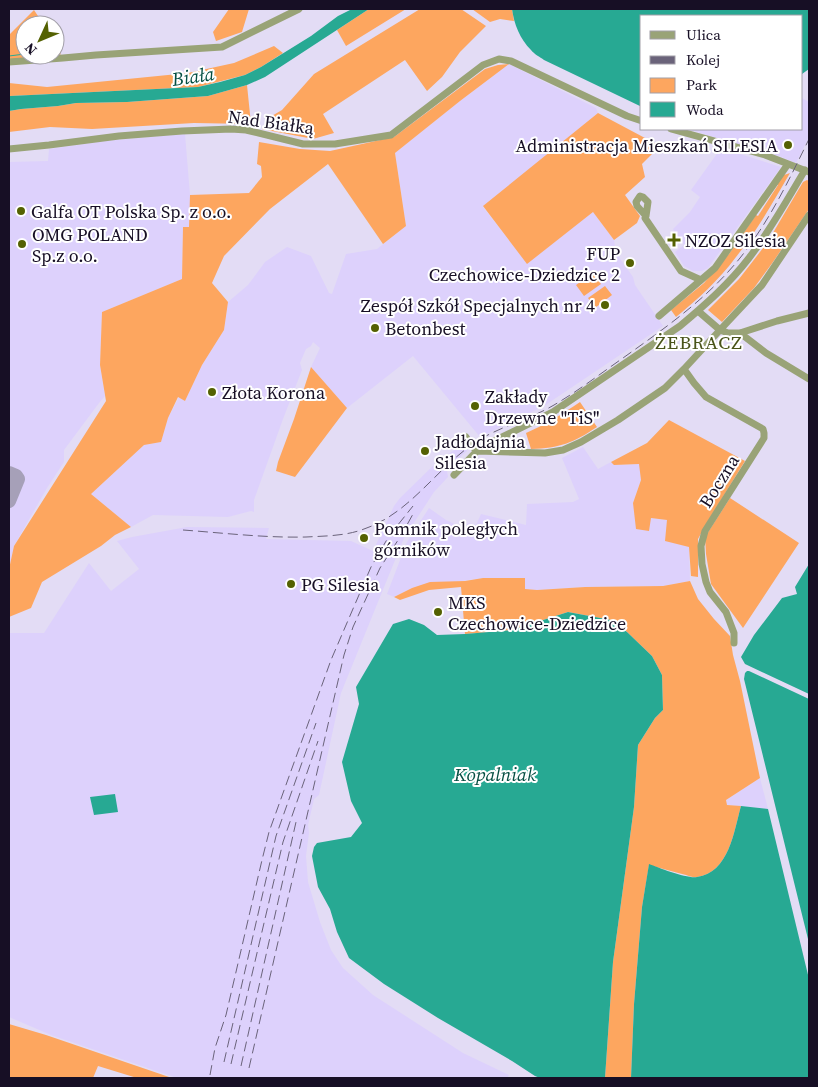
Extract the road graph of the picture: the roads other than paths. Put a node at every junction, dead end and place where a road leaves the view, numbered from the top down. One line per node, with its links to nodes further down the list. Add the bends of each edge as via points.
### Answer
1 (298, 9): 2 (street, via 222,47)
2 (9, 62)
3 (640, 119): 5 (street, Nad Białką, via 511,61 498,60 483,65 391,135 335,144 303,144 231,129)
4 (675, 130): 6 (street)
5 (9, 149)
6 (788, 164): 7 (street); 10 (street, via 727,252)
7 (807, 171): 11 (street, via 749,258)
8 (809, 215): 14 (street, via 762,285)
9 (646, 216): 10 (street, via 681,271)
10 (701, 280): 13 (street)
11 (698, 311): 14 (street); 19 (street, via 554,412)
12 (809, 313): 15 (street)
13 (659, 316)
14 (720, 330): 15 (street); 16 (street)
15 (740, 333): 17 (street)
16 (684, 369): 19 (street, via 665,388 618,420 563,450 545,453); 21 (street, Boczna, via 706,397 763,430 764,434 705,531 701,546 706,582 726,612)
17 (809, 379)
18 (466, 437): 19 (street)
19 (477, 451): 20 (street)
20 (454, 475)
21 (734, 643)

